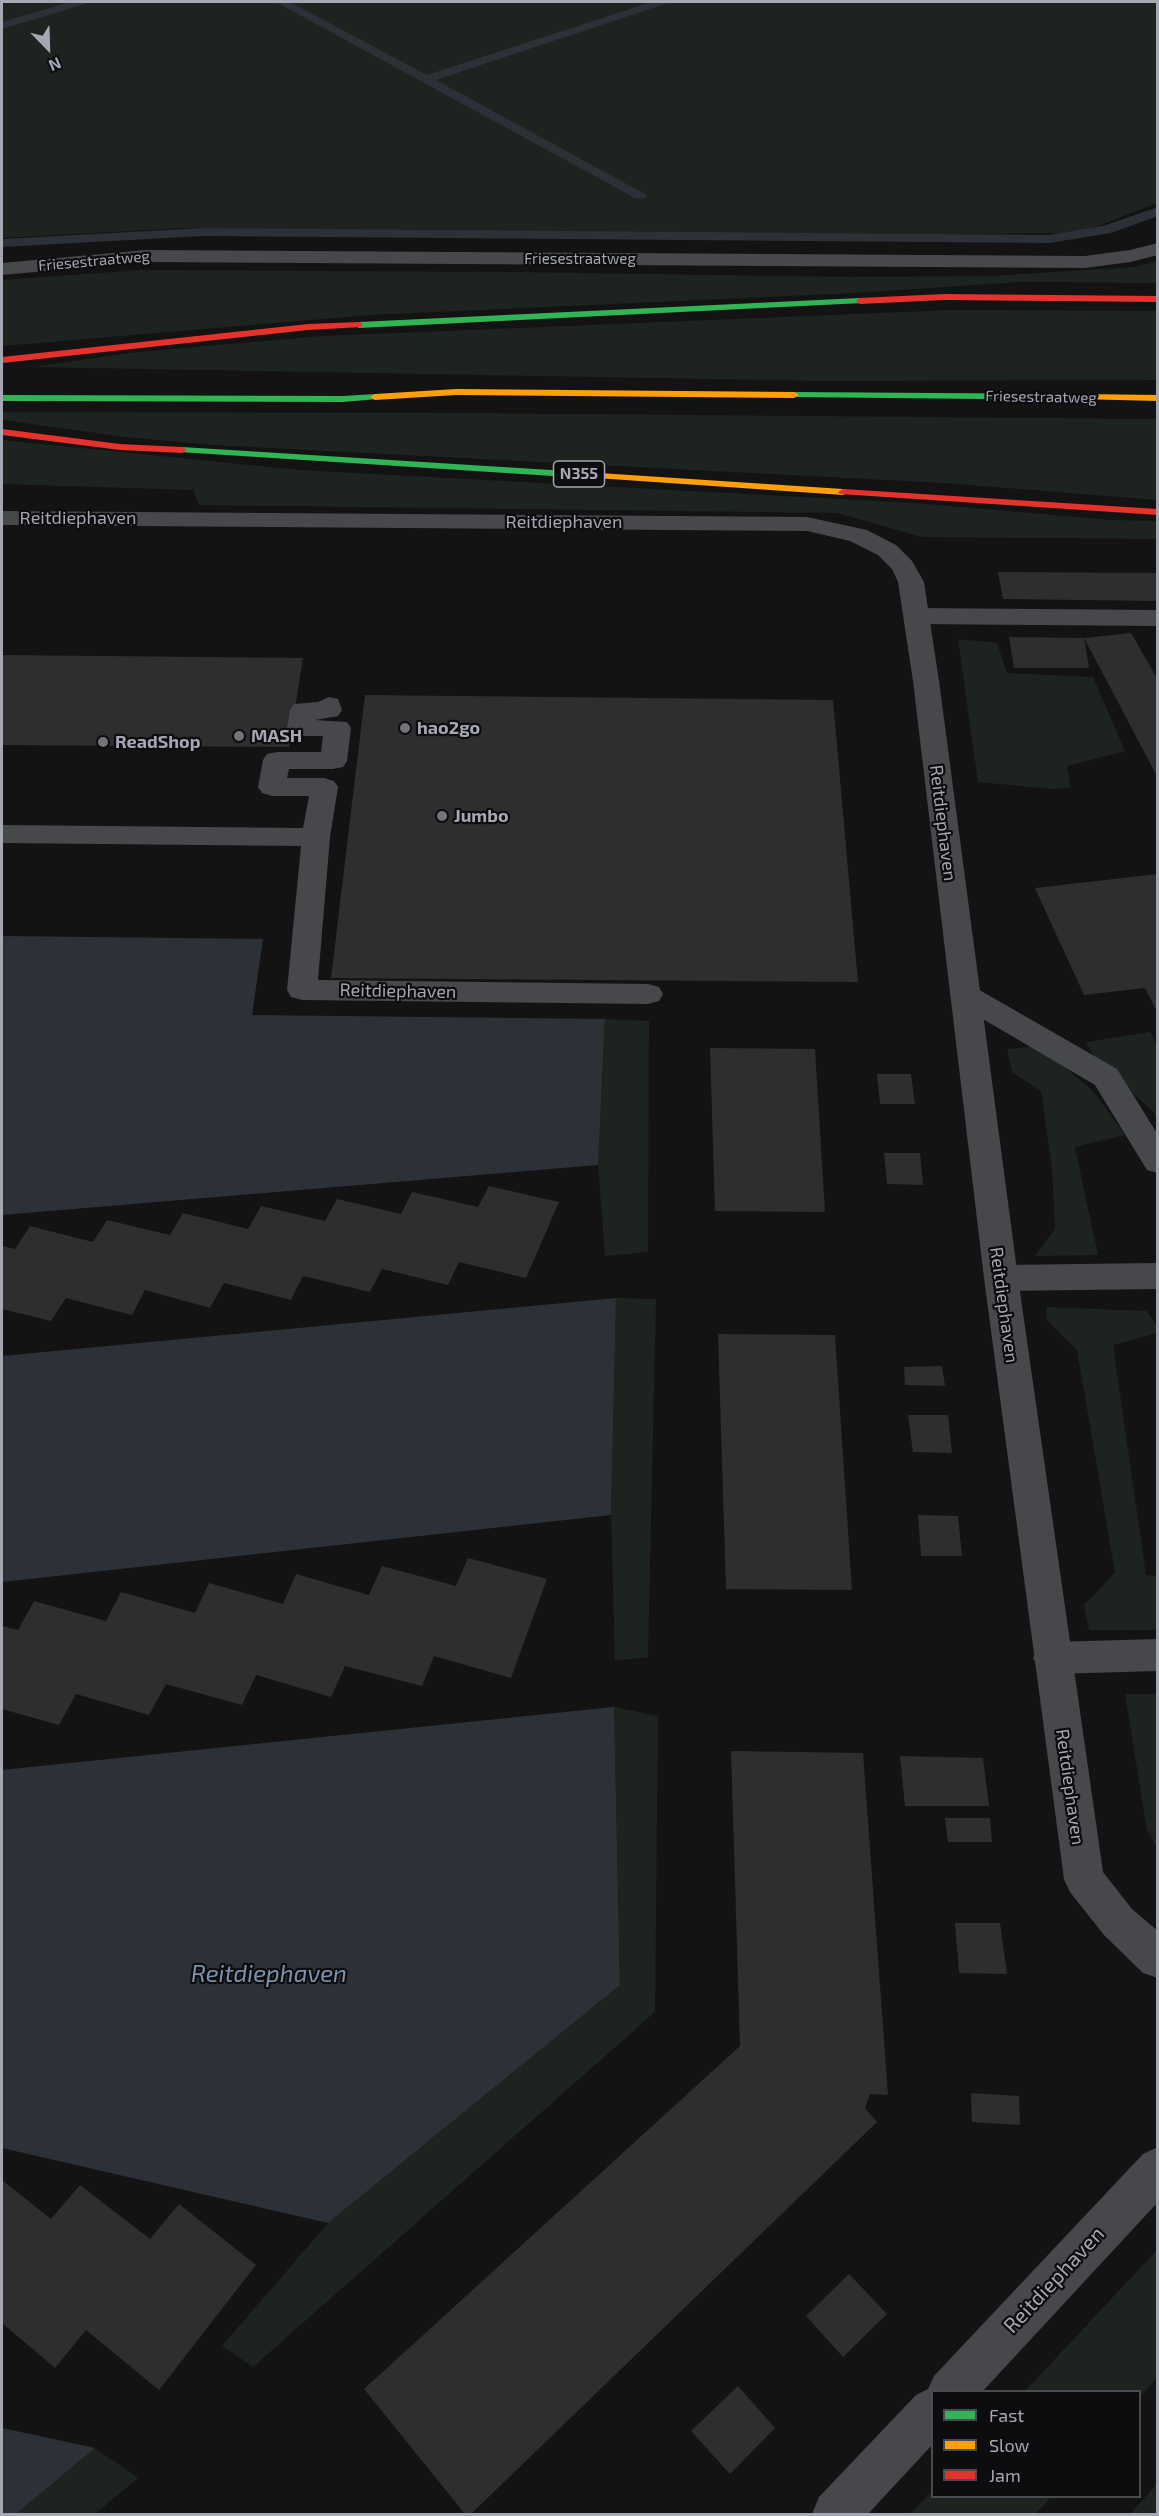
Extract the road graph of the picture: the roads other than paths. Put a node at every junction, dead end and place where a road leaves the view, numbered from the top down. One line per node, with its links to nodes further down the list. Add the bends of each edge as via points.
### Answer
1 (1158, 249): 2 (street, Friesestraatweg, via 1085,262 146,256)
2 (2, 269)
3 (1158, 299): 4 (main road, via 944,297 308,327)
4 (2, 360)
5 (357, 383): 6 (main road, Friesestraatweg)
6 (456, 392): 7 (main road, Friesestraatweg, via 343,399); 8 (main road, Friesestraatweg)
7 (2, 398)
8 (1158, 398)
9 (2, 432): 10 (main road, N355, via 120,447)
10 (1158, 512)
11 (2, 518): 12 (street, Reitdiephaven, via 807,524 858,535 887,550 903,566 911,582)
12 (916, 616): 13 (street); 18 (street, Reitdiephaven)
13 (1156, 621)
14 (329, 705): 16 (street, Reitdiephaven, via 328,710 303,710 300,728 338,728 333,761 277,760 272,787 324,787)
15 (2, 834): 16 (street)
16 (316, 837): 17 (street, Reitdiephaven, via 302,990)
17 (648, 994)
18 (965, 995): 19 (street, via 1106,1077); 21 (street, Reitdiephaven)
19 (1158, 1162)
20 (1158, 1276): 21 (street)
21 (1001, 1278): 23 (street, Reitdiephaven)
22 (1158, 1655): 23 (street)
23 (1052, 1658): 24 (street, Reitdiephaven, via 1084,1879 1118,1922)
24 (1158, 1959)
25 (1158, 2169): 26 (street, Reitdiephaven)
26 (951, 2390)
27 (931, 2413): 28 (street)
28 (836, 2514)

